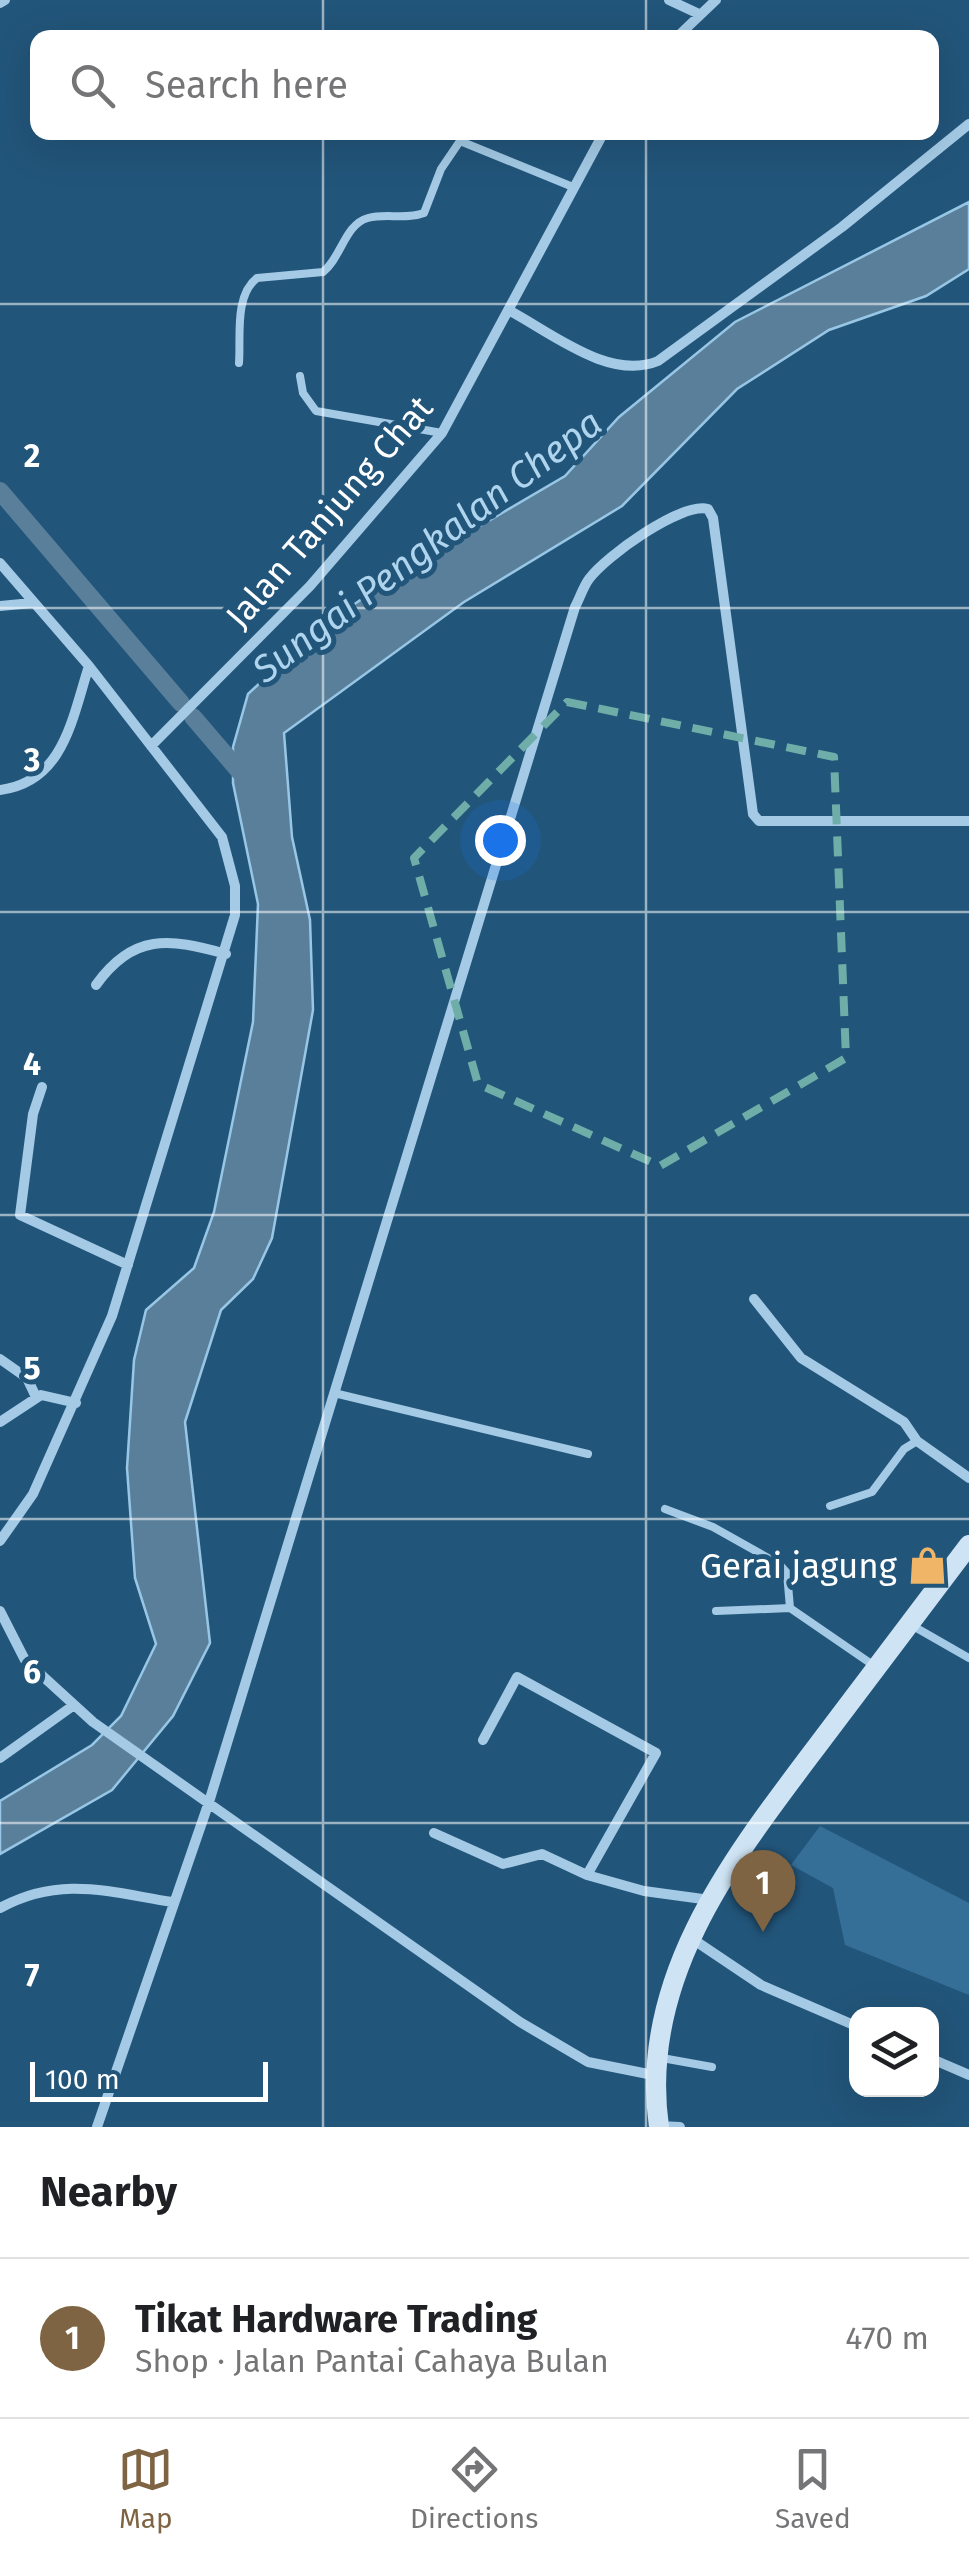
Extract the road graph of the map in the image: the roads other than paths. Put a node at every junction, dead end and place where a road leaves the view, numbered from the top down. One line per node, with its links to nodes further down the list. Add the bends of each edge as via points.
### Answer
1 (669, 0): 3 (street)
2 (716, 0): 3 (street)
3 (700, 14): 4 (street)
4 (684, 30)
5 (969, 124): 10 (street, via 658,361 643,367 612,364)
6 (458, 140): 11 (lane, via 424,214 370,217 356,223 322,272 251,283 242,300)
7 (467, 140): 9 (lane)
8 (599, 140): 9 (street, Jalan Tanjung Chat)
9 (573, 187): 10 (street, Jalan Tanjung Chat)
10 (510, 312): 13 (street, Jalan Tanjung Chat)
11 (240, 363)
12 (300, 376): 13 (lane, via 316,412)
13 (442, 433): 18 (street, Jalan Tanjung Chat, via 310,586)
14 (0, 563): 15 (street)
15 (32, 603): 16 (street); 17 (street)
16 (0, 606)
17 (89, 666): 18 (street); 19 (street, via 58,759 34,781)
18 (152, 746): 21 (street, via 222,837 235,886)
19 (0, 790)
20 (968, 821): 27 (street, via 758,822 713,518 701,507 685,510 614,554 589,579 575,608)
21 (226, 954): 22 (street, via 161,942 120,956); 24 (street)
22 (96, 985)
23 (42, 1086): 24 (street, via 20,1215)
24 (128, 1265): 29 (street)
25 (754, 1299): 31 (street, via 802,1358 904,1422)
26 (0, 1359): 28 (street, via 27,1378)
27 (334, 1393): 32 (lane); 47 (street)
28 (36, 1397): 29 (street); 30 (street)
29 (76, 1403): 36 (street, via 33,1494)
30 (0, 1422)
31 (917, 1441): 33 (street); 34 (lane, via 872,1492)
32 (588, 1454)
33 (969, 1478)
34 (830, 1506)
35 (665, 1508): 38 (lane, via 779,1564 787,1572)
36 (0, 1541)
37 (969, 1545): 41 (main road)
38 (790, 1608): 40 (lane); 43 (lane)
39 (0, 1610): 44 (street, via 26,1660)
40 (716, 1611)
41 (910, 1624): 42 (lane); 43 (main road)
42 (969, 1658)
43 (876, 1668): 50 (main road, via 743,1845)
44 (74, 1704): 46 (street); 47 (street)
45 (483, 1740): 49 (street, via 516,1678 656,1753)
46 (0, 1758)
47 (208, 1802): 51 (street); 56 (street, via 575,2057 615,2071)
48 (434, 1833): 49 (street, via 503,1864 542,1854)
49 (587, 1875): 50 (street)
50 (710, 1900): 53 (main road)
51 (172, 1902): 52 (street, via 71,1886); 59 (street)
52 (0, 1908)
53 (691, 1938): 54 (street, via 761,1984); 56 (main road, via 664,2006)
54 (849, 2023)
55 (939, 2062): 58 (street)
56 (654, 2066): 57 (lane); 60 (main road)
57 (712, 2068)
58 (969, 2075)
59 (97, 2127)
60 (658, 2127): 61 (street)
61 (680, 2127)

